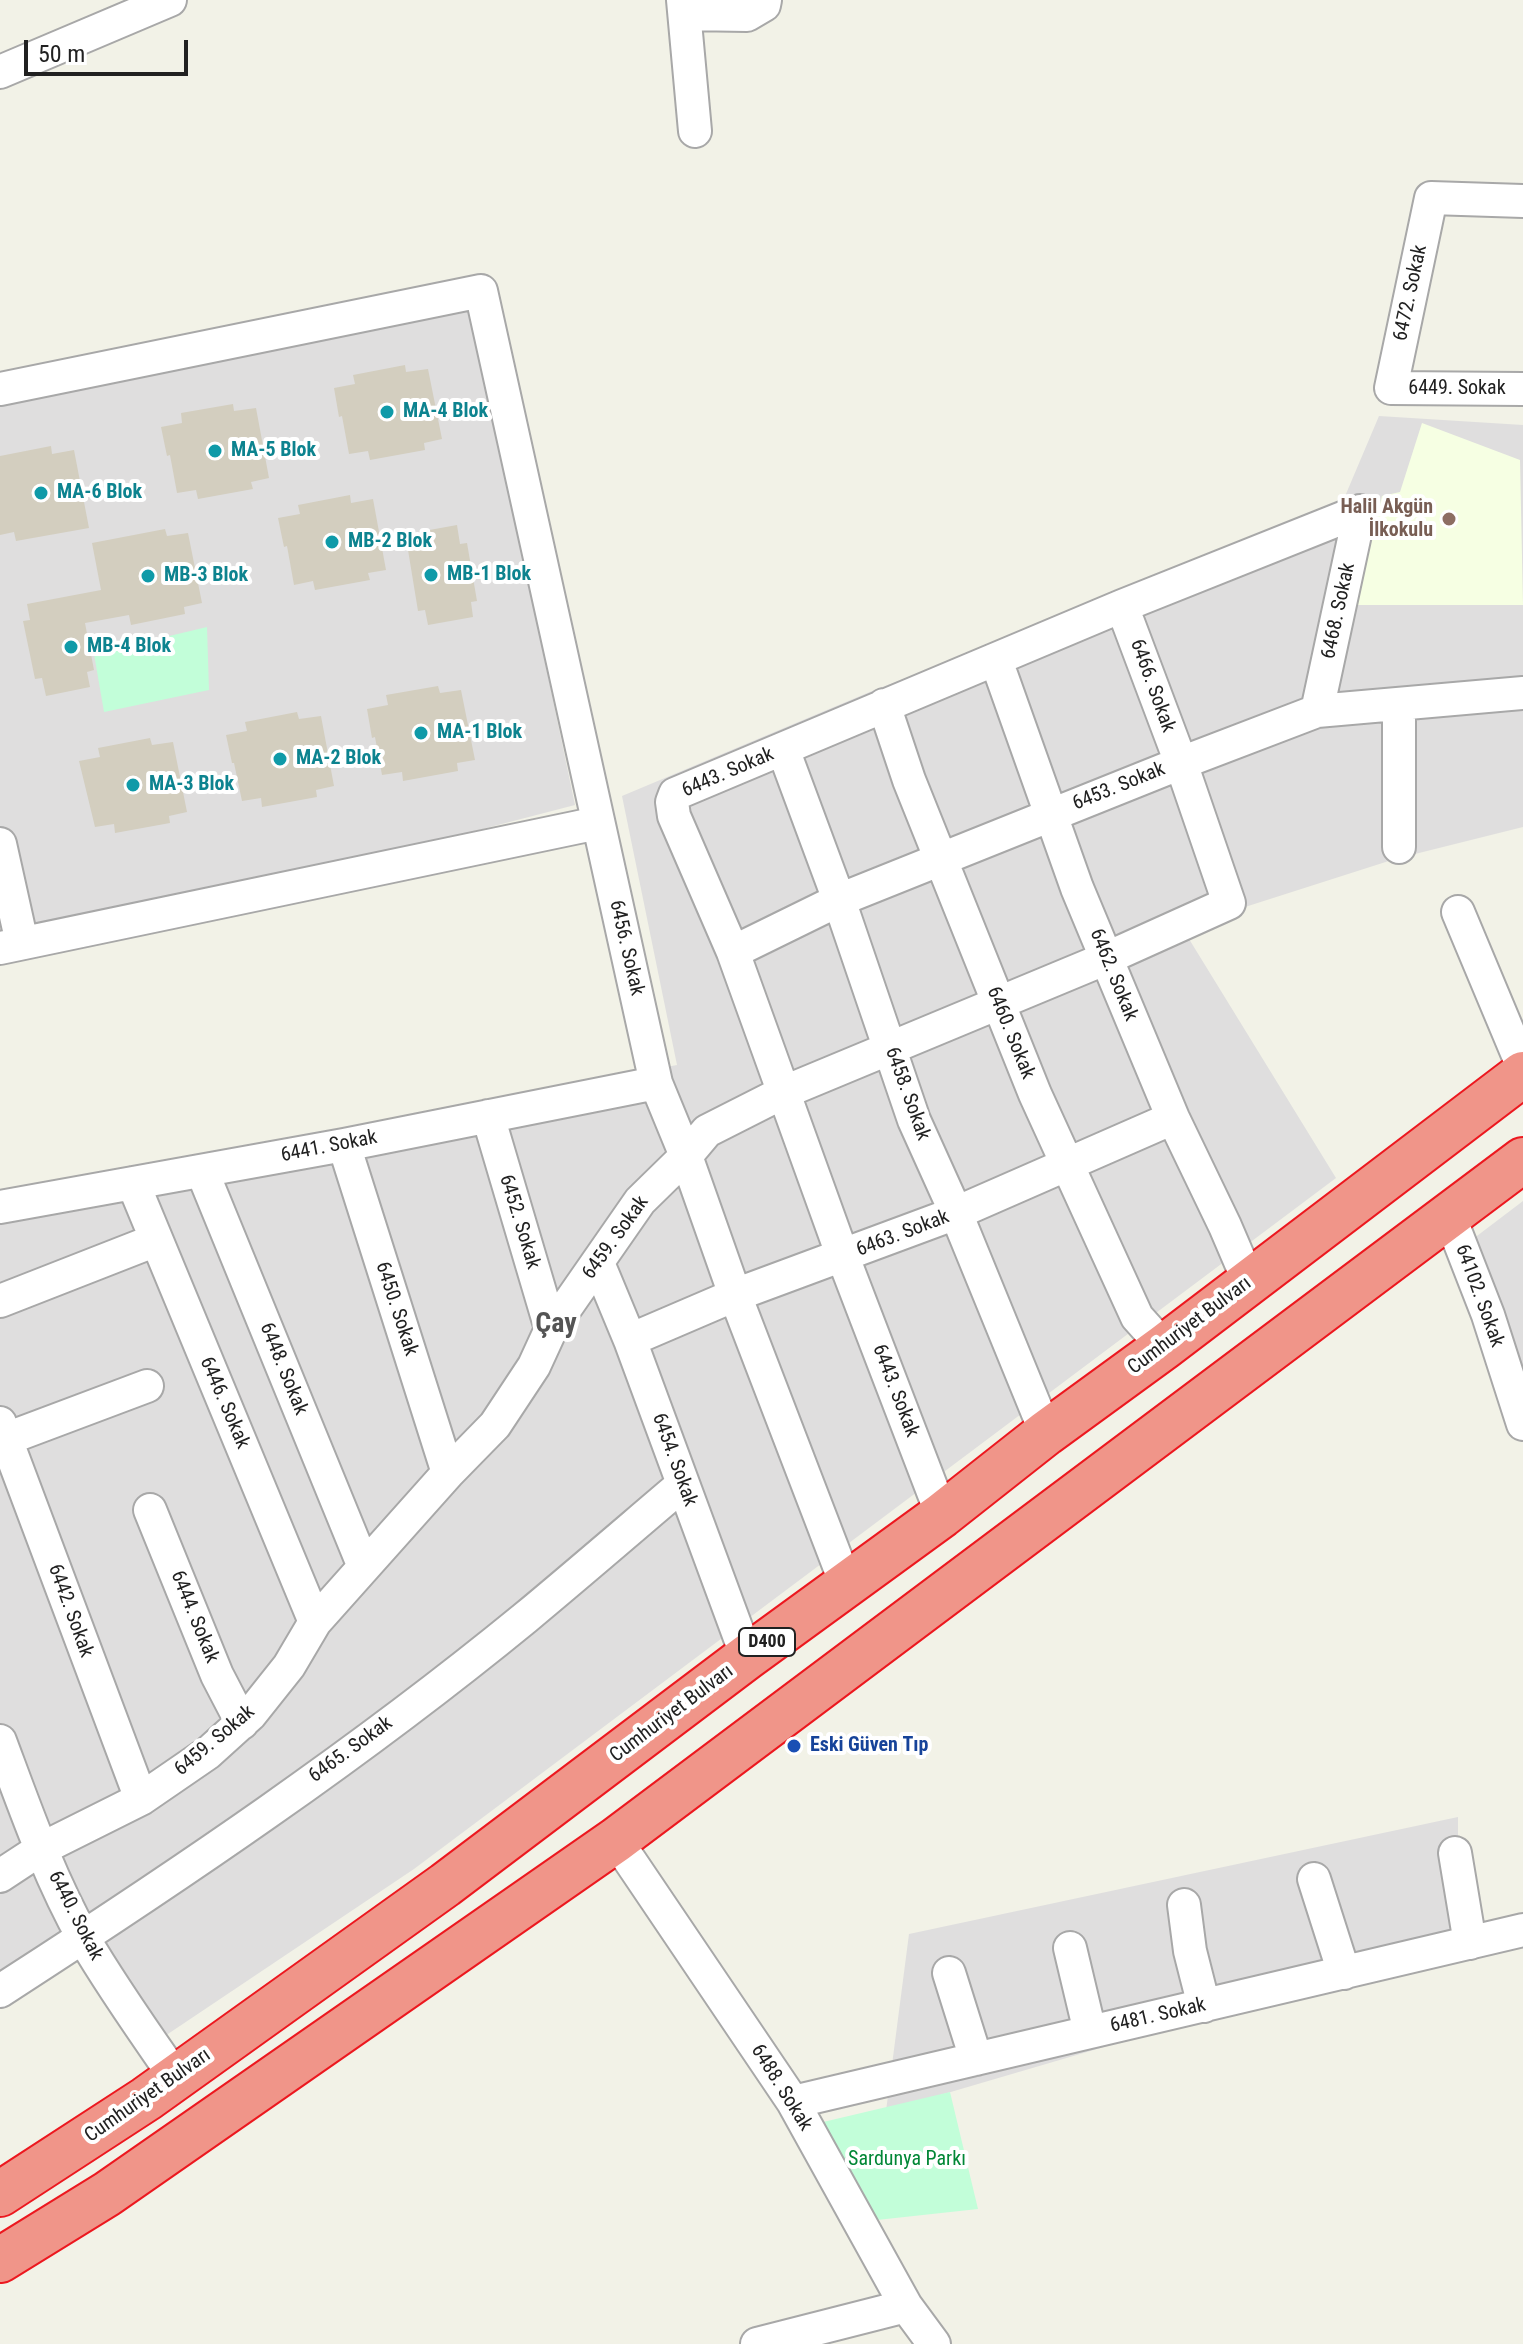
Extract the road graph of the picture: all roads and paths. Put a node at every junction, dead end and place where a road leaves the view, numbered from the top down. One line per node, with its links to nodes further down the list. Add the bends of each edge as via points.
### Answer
1 (170, 0): 4 (street)
2 (765, 0): 3 (street, via 747,15)
3 (684, 7): 5 (street)
4 (0, 72)
5 (695, 131)
6 (1523, 201): 7 (street, 6472. Sokak, via 1431,198)
7 (1391, 388): 9 (street, 6449. Sokak)
8 (0, 389): 20 (street, 6456. Sokak, via 481,291)
9 (1523, 389)
10 (1360, 511): 11 (street, 6443. Sokak); 16 (street, 6468. Sokak)
11 (1122, 606): 12 (street, 6443. Sokak); 18 (street, 6466. Sokak)
12 (996, 660): 14 (street, 6443. Sokak); 19 (street, 6462. Sokak)
13 (1523, 693): 15 (street, 6453. Sokak)
14 (884, 705): 17 (street, 6443. Sokak); 23 (street, 6460. Sokak)
15 (1399, 705): 16 (street, 6453. Sokak); 22 (street)
16 (1317, 711): 18 (street, 6453. Sokak)
17 (783, 749): 24 (street, 6458. Sokak); 28 (street, 6443. Sokak, via 675,794 672,802)
18 (1181, 763): 19 (street, 6453. Sokak); 25 (street, 6466. Sokak)
19 (1051, 815): 23 (street, 6453. Sokak); 29 (street, 6462. Sokak)
20 (598, 823): 27 (street); 34 (street, 6456. Sokak)
21 (0, 844): 27 (street)
22 (1399, 847)
23 (941, 858): 24 (street, 6453. Sokak); 30 (street, 6460. Sokak)
24 (839, 900): 28 (street, 6453. Sokak); 31 (street, 6458. Sokak)
25 (1229, 903): 29 (street, 6459. Sokak)
26 (1458, 912): 32 (street)
27 (11, 946)
28 (733, 952): 35 (street, 6443. Sokak)
29 (1107, 958): 30 (street, 6459. Sokak); 37 (street, 6462. Sokak)
30 (998, 1003): 31 (street, 6459. Sokak); 41 (street, 6460. Sokak)
31 (889, 1047): 35 (street, 6459. Sokak); 45 (street, 6458. Sokak, via 914,1120)
32 (1523, 1067)
33 (1523, 1074): 50 (highway, Cumhuriyet Bulvarı / D400)
34 (656, 1083): 36 (street, 6441. Sokak); 39 (street, 6456. Sokak)
35 (782, 1093): 39 (street, 6459. Sokak, via 707,1131); 48 (street, 6443. Sokak)
36 (488, 1116): 38 (street, 6441. Sokak); 53 (street, 6452. Sokak)
37 (1173, 1118): 41 (street, 6463. Sokak); 50 (street, 6462. Sokak)
38 (344, 1145): 42 (street, 6441. Sokak); 60 (street, 6450. Sokak)
39 (686, 1156): 49 (street, 6459. Sokak, via 640,1201); 51 (street, 6456. Sokak)
40 (1523, 1160): 46 (highway)
41 (1066, 1166): 45 (street, 6463. Sokak); 55 (street, 6460. Sokak, via 1137,1317)
42 (202, 1171): 43 (street, 6441. Sokak); 64 (street, 6448. Sokak)
43 (133, 1183): 44 (street, 6441. Sokak); 47 (street, 6446. Sokak)
44 (0, 1207)
45 (956, 1213): 48 (street, 6463. Sokak); 59 (street, 6458. Sokak)
46 (1449, 1215): 57 (street, 64102. Sokak); 71 (highway)
47 (156, 1240): 52 (street); 66 (street, 6446. Sokak)
48 (843, 1257): 51 (street, 6463. Sokak); 63 (street, 6443. Sokak)
49 (598, 1263): 53 (street, 6459. Sokak); 54 (street, 6454. Sokak)
50 (1249, 1282): 55 (highway, Cumhuriyet Bulvarı / D400)
51 (735, 1295): 54 (street, 6463. Sokak); 65 (street, 6456. Sokak)
52 (0, 1301)
53 (551, 1329): 60 (street, 6459. Sokak, via 495,1425)
54 (630, 1340): 61 (street, 6454. Sokak)
55 (1164, 1347): 59 (highway, Cumhuriyet Bulvarı / D400)
56 (147, 1386): 58 (street)
57 (1523, 1424)
58 (3, 1431): 70 (street, 6442. Sokak)
59 (1046, 1433): 63 (highway, Cumhuriyet Bulvarı / D400)
60 (448, 1473): 64 (street, 6459. Sokak)
61 (683, 1484): 67 (street, 6454. Sokak); 78 (street, 6465. Sokak, via 524,1619 375,1734)
62 (150, 1510): 68 (street, 6444. Sokak)
63 (942, 1515): 65 (highway, Cumhuriyet Bulvarı / D400)
64 (364, 1567): 66 (street, 6459. Sokak)
65 (846, 1584): 67 (highway, Cumhuriyet Bulvarı / D400)
66 (315, 1622): 68 (street, 6459. Sokak, via 289,1666)
67 (747, 1657): 87 (highway, Cumhuriyet Bulvarı / D400, via 445,1885)
68 (242, 1723): 70 (street, 6459. Sokak)
69 (0, 1741): 72 (street, 6440. Sokak)
70 (141, 1799): 72 (street, 6459. Sokak)
71 (616, 1840): 88 (street, 6488. Sokak); 90 (highway, via 107,2194)
72 (41, 1849): 74 (street, 6459. Sokak); 78 (street, 6440. Sokak)
73 (1455, 1853): 79 (street)
74 (0, 1876)
75 (1314, 1879): 82 (street)
76 (1184, 1905): 84 (street)
77 (1523, 1930): 79 (street, 6481. Sokak)
78 (83, 1937): 83 (street, 6465. Sokak); 87 (street, 6440. Sokak)
79 (1470, 1943): 82 (street, 6481. Sokak)
80 (1070, 1948): 85 (street)
81 (949, 1973): 86 (street)
82 (1344, 1973): 84 (street, 6481. Sokak)
83 (0, 1991)
84 (1204, 2006): 85 (street, 6481. Sokak)
85 (1090, 2032): 86 (street, 6481. Sokak)
86 (976, 2059): 88 (street, 6481. Sokak)
87 (176, 2078): 89 (highway, Cumhuriyet Bulvarı / D400)
88 (793, 2102): 91 (street, 6488. Sokak)
89 (0, 2194)
90 (0, 2260)
91 (906, 2306): 92 (street); 93 (street, 6488. Sokak)
92 (757, 2344)
93 (934, 2344)

